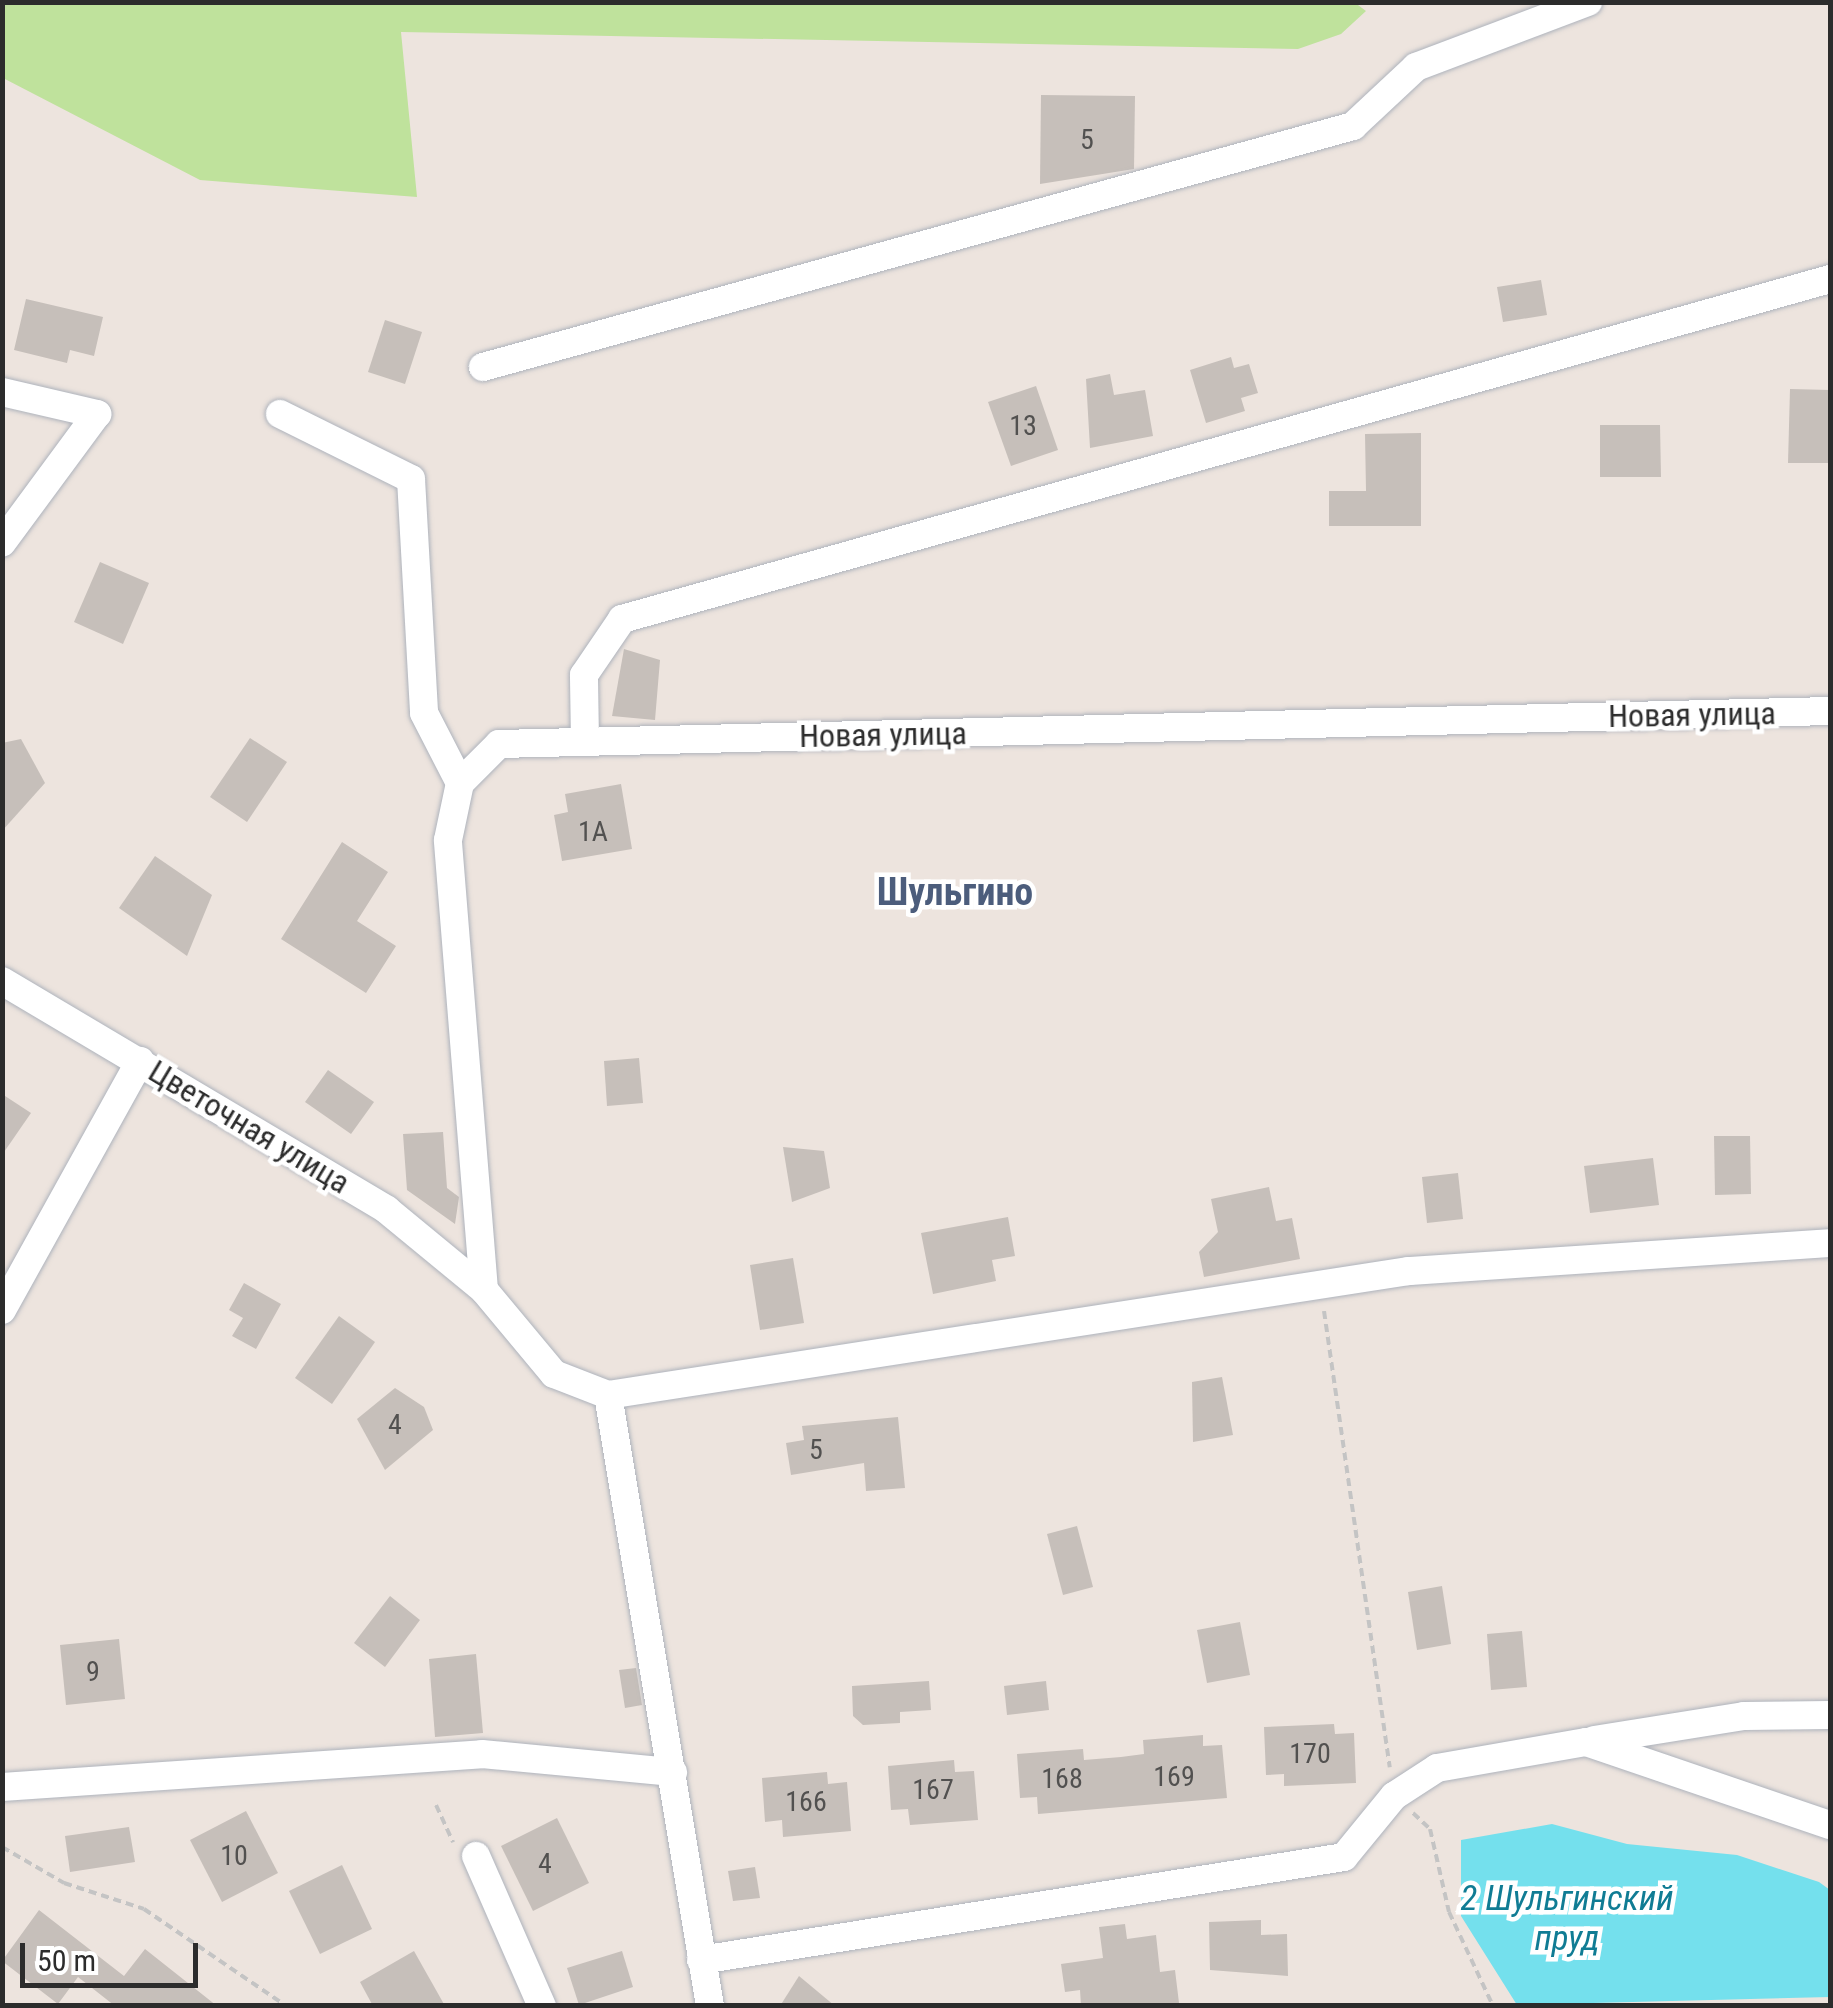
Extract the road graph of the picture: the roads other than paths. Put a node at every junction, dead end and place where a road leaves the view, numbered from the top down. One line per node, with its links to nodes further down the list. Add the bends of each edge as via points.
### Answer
1 (1588, 2): 3 (street, via 1416,67 1353,126)
2 (1830, 279): 8 (street, via 622,619 584,674)
3 (483, 367)
4 (2, 392): 6 (street, via 97,414)
5 (280, 414): 9 (street, via 411,479 424,713)
6 (2, 544)
7 (1830, 711): 8 (street, Новая улица)
8 (585, 742): 9 (street, Новая улица, via 499,744)
9 (460, 783): 13 (street, via 448,840)
10 (2, 981): 11 (street, Цветочная улица)
11 (140, 1062): 13 (street, Цветочная улица, via 388,1210); 14 (street)
12 (1830, 1243): 15 (street, via 1409,1272)
13 (484, 1290): 15 (street, Цветочная улица, via 554,1374)
14 (2, 1310)
15 (608, 1395): 18 (street)
16 (1830, 1715): 17 (street, via 1744,1716)
17 (1586, 1742): 20 (street); 22 (street, via 1437,1768 1394,1796 1344,1857)
18 (673, 1772): 19 (street, via 482,1754); 22 (street)
19 (2, 1787)
20 (1830, 1825)
21 (476, 1856): 23 (street)
22 (701, 1960): 24 (street)
23 (542, 2006)
24 (710, 2006)

